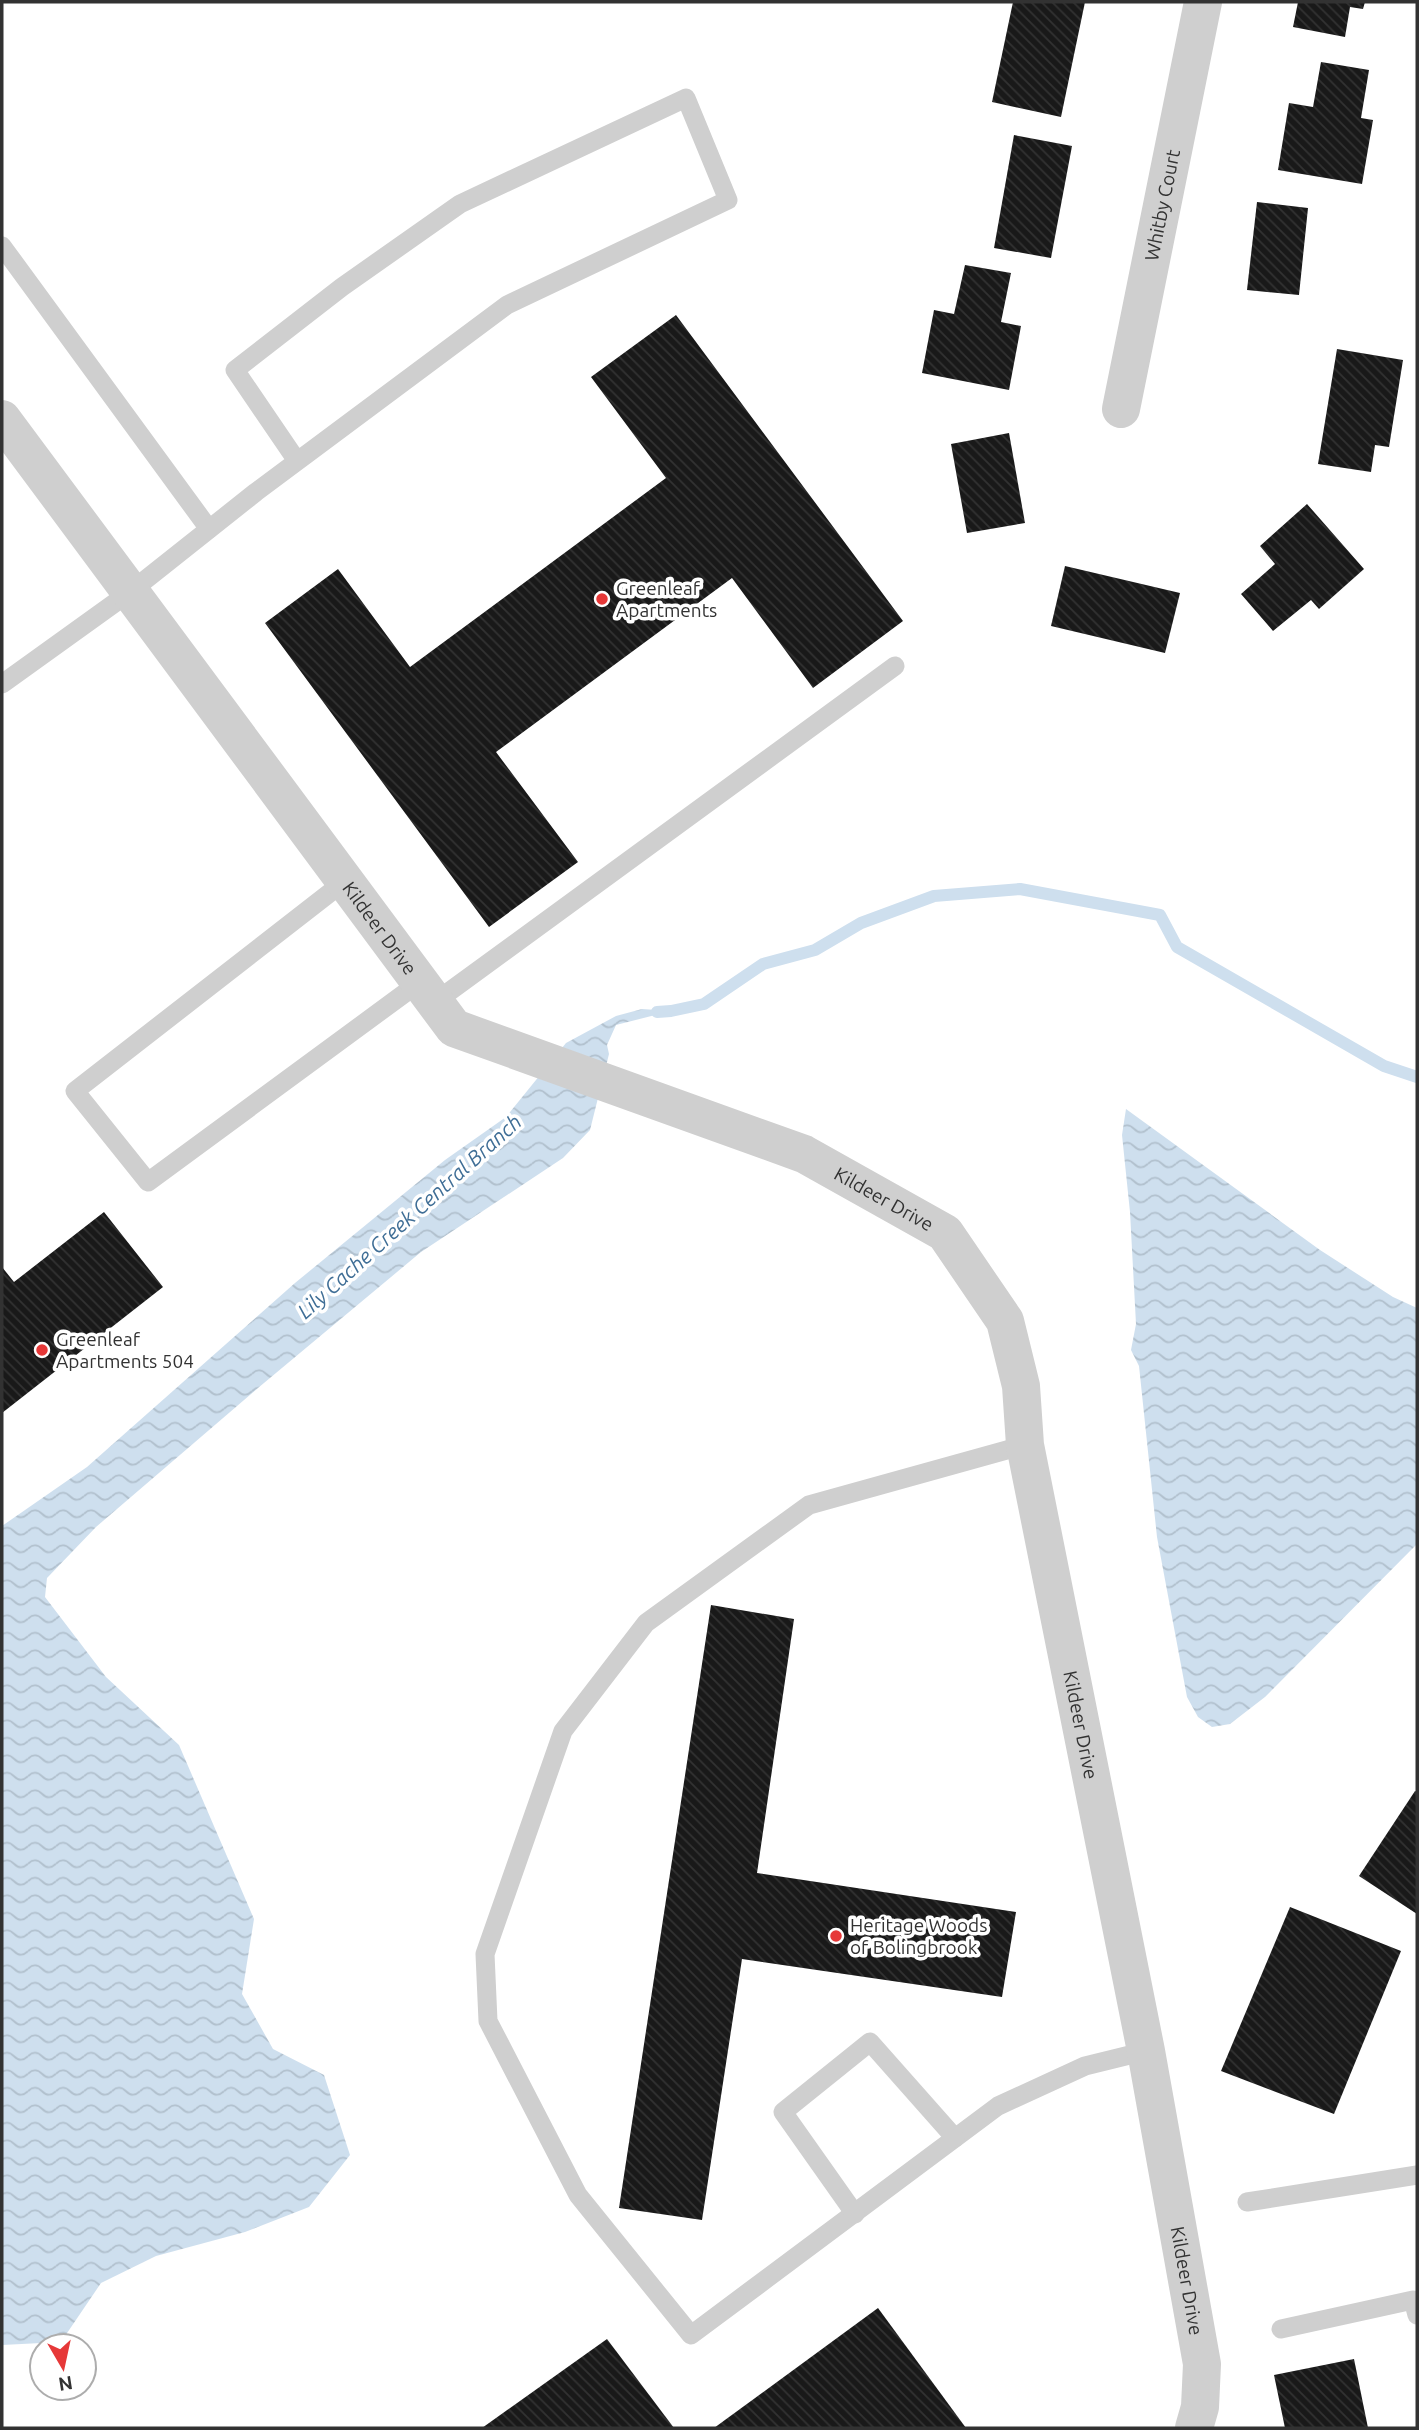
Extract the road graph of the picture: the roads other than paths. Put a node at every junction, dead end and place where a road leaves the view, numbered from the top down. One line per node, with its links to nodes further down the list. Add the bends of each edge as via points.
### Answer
1 (1203, 2): 3 (street, Whitby Court)
2 (2, 246): 6 (lane)
3 (1121, 409)
4 (2, 419): 7 (street, Kildeer Drive)
5 (298, 461): 5 (lane, via 235,370 460,204 686,99 728,200 507,305); 6 (lane)
6 (209, 529): 7 (lane)
7 (130, 592): 9 (lane); 10 (street, Kildeer Drive)
8 (895, 666): 11 (lane)
9 (2, 684)
10 (345, 881): 11 (street, Kildeer Drive); 11 (lane, via 75,1091 148,1182)
11 (428, 992): 12 (street, Kildeer Drive, via 454,1028 804,1154 945,1233 1005,1321 1021,1386)
12 (1024, 1445): 13 (street, Kildeer Drive); 17 (lane, via 809,1504 646,1623 563,1731 485,1954 488,2021 578,2195 691,2335)
13 (1146, 2051): 14 (lane, via 1085,2066 998,2106); 20 (street, Kildeer Drive, via 1202,2364)
14 (955, 2138): 17 (lane); 17 (lane, via 870,2042 783,2112)
15 (1417, 2175): 16 (lane)
16 (1247, 2202)
17 (855, 2214)
18 (1417, 2315): 19 (lane, via 1413,2300)
19 (1280, 2329)
20 (1194, 2428)

